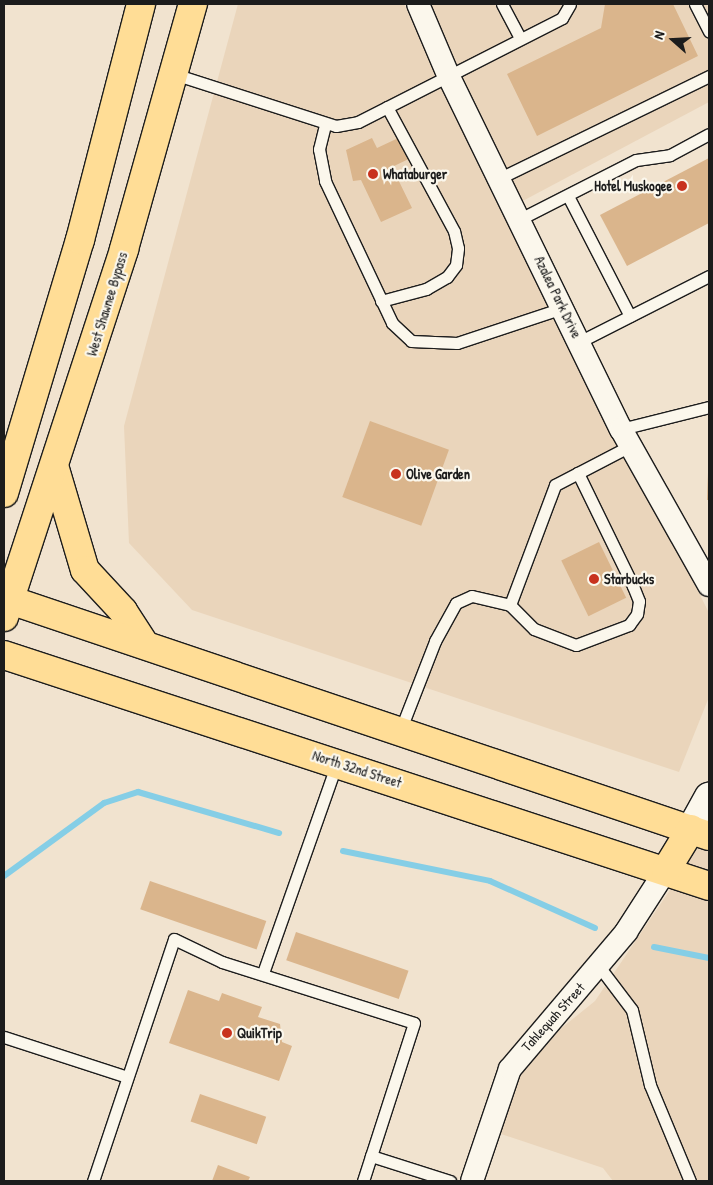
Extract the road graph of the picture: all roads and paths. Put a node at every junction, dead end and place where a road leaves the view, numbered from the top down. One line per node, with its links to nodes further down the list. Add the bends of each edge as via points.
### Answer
1 (141, 4): 25 (highway, via 80,240)
2 (193, 4): 9 (highway, West Shawnee Bypass)
3 (418, 4): 11 (street, Azalea Park Drive)
4 (502, 4): 8 (lane)
5 (570, 4): 8 (lane, via 562,18)
6 (695, 4): 7 (lane)
7 (709, 32)
8 (520, 38): 11 (lane)
9 (174, 74): 13 (lane); 26 (highway, West Shawnee Bypass)
10 (709, 76): 15 (lane)
11 (449, 77): 12 (lane); 15 (street, Azalea Park Drive)
12 (388, 107): 13 (lane, via 358,122); 19 (lane, via 454,231 458,248 456,265 447,277 426,289)
13 (325, 124): 19 (lane, via 319,149 325,181)
14 (709, 134): 16 (lane, via 670,155 636,160)
15 (500, 178): 17 (street, Azalea Park Drive)
16 (568, 196): 17 (lane); 21 (lane)
17 (520, 219): 20 (street, Azalea Park Drive)
18 (709, 276): 21 (lane)
19 (381, 301): 20 (lane, via 392,323 411,340 432,344 505,330)
20 (563, 308): 22 (street, Azalea Park Drive)
21 (630, 316): 22 (lane)
22 (580, 342): 24 (street, Azalea Park Drive)
23 (709, 407): 24 (lane)
24 (625, 438): 27 (lane); 29 (street, Azalea Park Drive)
25 (11, 454): 28 (highway)
26 (54, 469): 30 (highway, West Shawnee Bypass); 32 (highway, via 85,570 123,610)
27 (578, 473): 31 (lane, via 555,485); 31 (lane, via 639,601 629,625 576,645 534,629)
28 (4, 493)
29 (709, 585)
30 (6, 606): 32 (highway)
31 (510, 606): 34 (lane, via 472,596 456,602 435,641)
32 (145, 645): 34 (highway)
33 (4, 654): 35 (highway, North 32nd Street)
34 (400, 731): 37 (highway)
35 (337, 762): 38 (highway, North 32nd Street); 41 (lane)
36 (709, 797): 37 (street)
37 (700, 832): 38 (highway)
38 (666, 870): 39 (highway, North 32nd Street); 40 (street, Tahlequah Street, via 626,932)
39 (709, 886)
40 (598, 965): 48 (street, Tahlequah Street, via 510,1069); 49 (lane, via 632,1010 650,1085)
41 (263, 974): 43 (lane, via 222,962 174,940); 44 (lane, via 414,1023)
42 (4, 1037): 43 (lane)
43 (127, 1078): 45 (lane)
44 (371, 1156): 46 (lane); 47 (lane)
45 (93, 1181)
46 (363, 1181)
47 (450, 1181)
48 (472, 1181)
49 (690, 1181)

